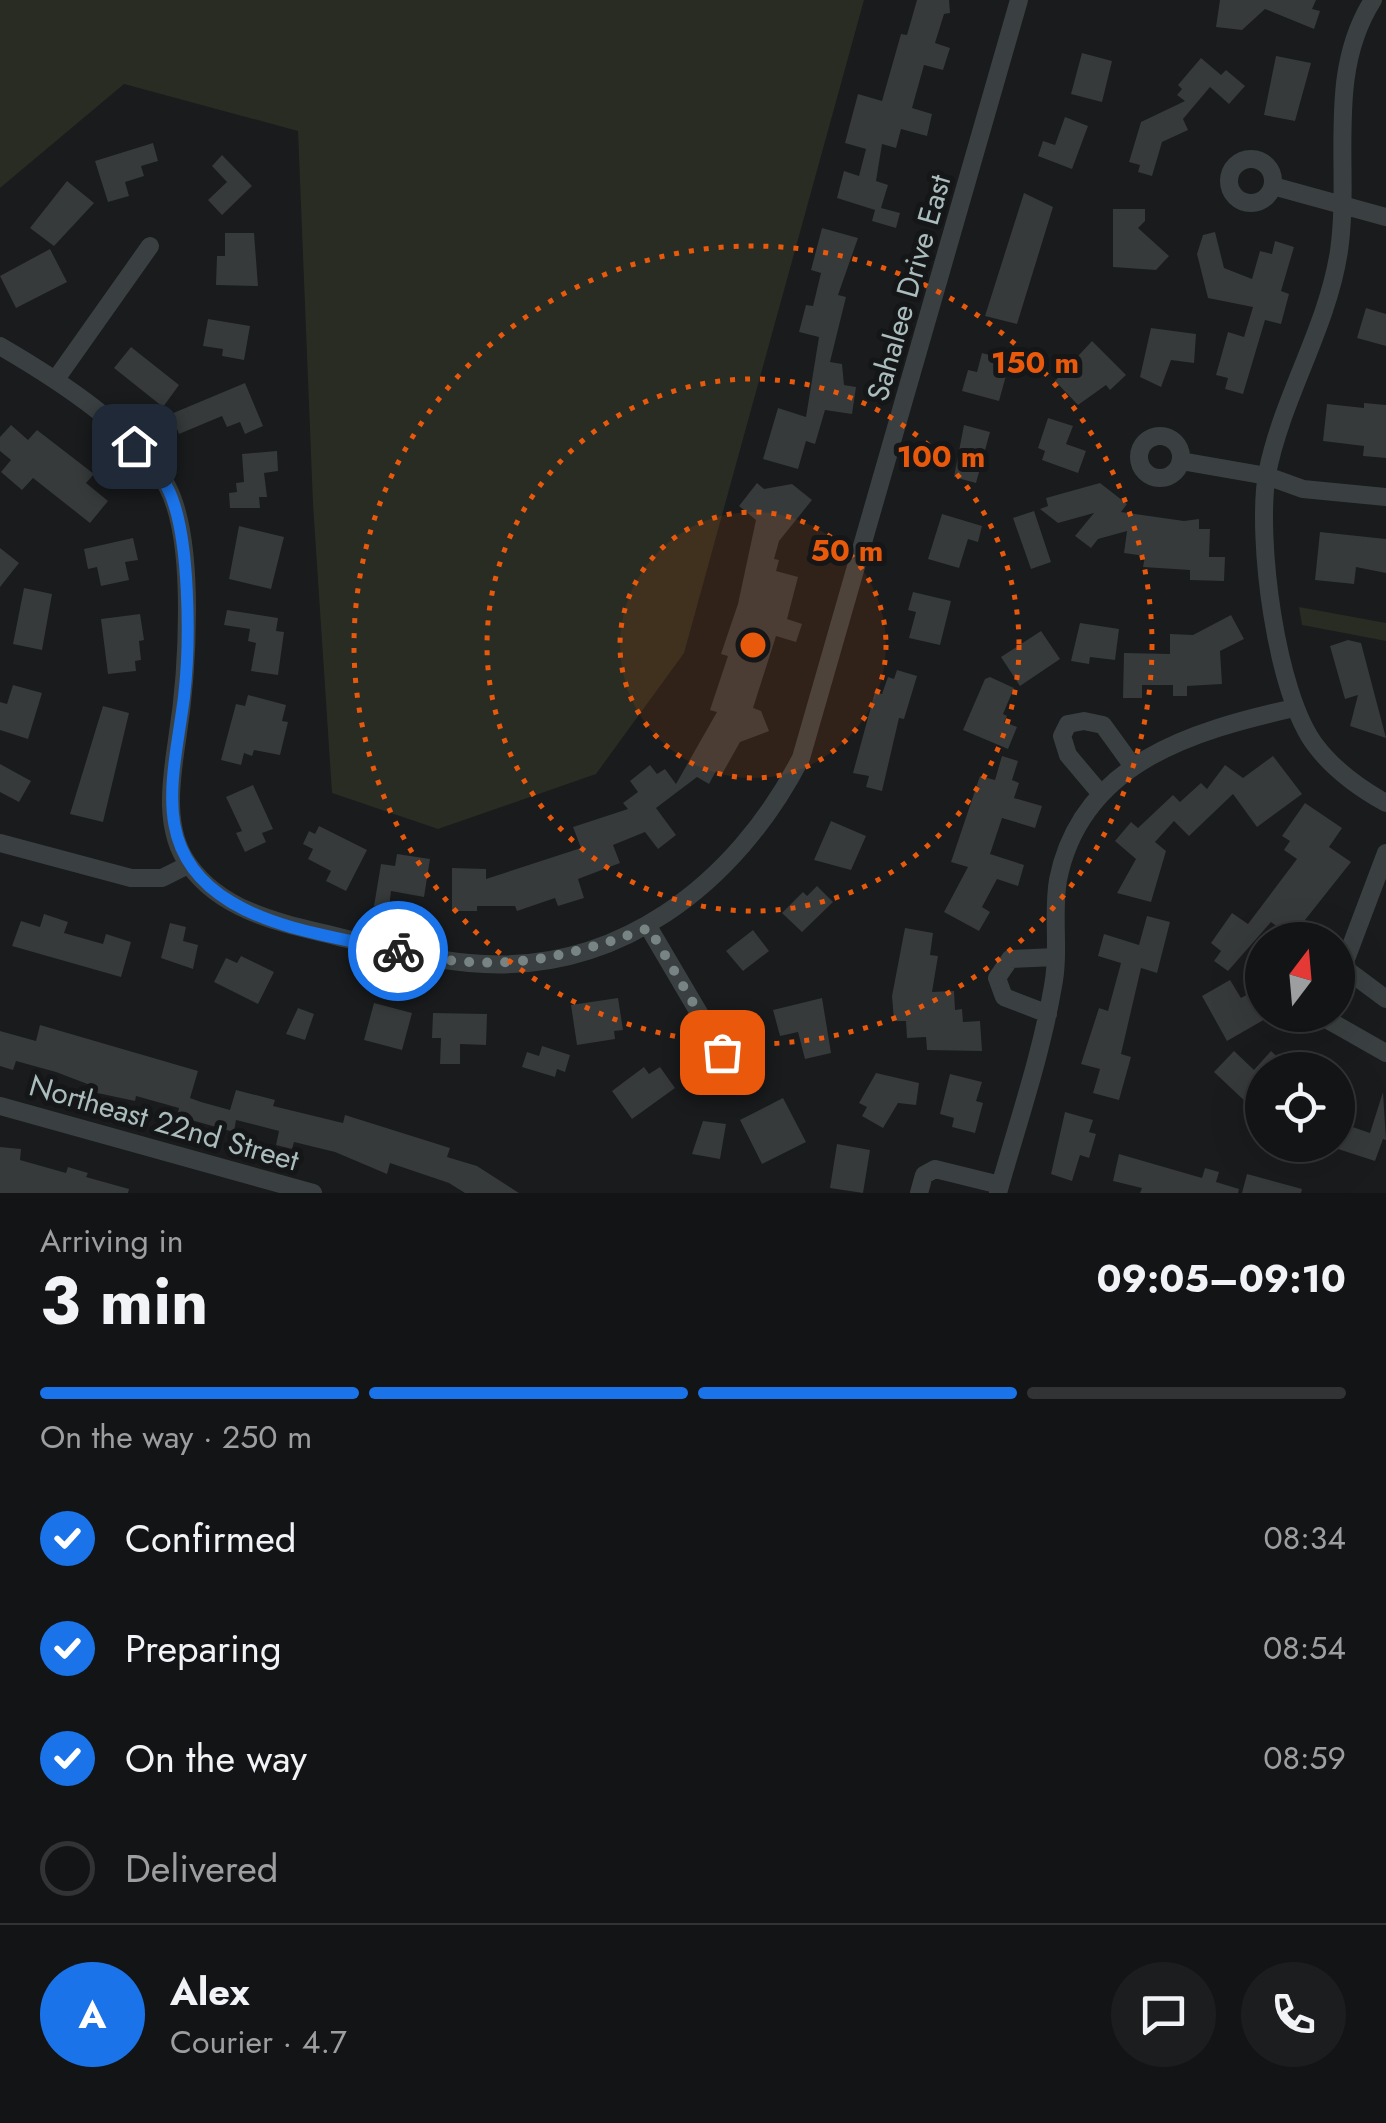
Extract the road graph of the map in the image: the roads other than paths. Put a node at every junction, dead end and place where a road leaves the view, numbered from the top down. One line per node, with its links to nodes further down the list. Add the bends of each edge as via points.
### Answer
1 (1019, 0): 19 (street, Sahalee Drive East, via 801,758 779,800 732,861)
2 (1373, 0): 4 (street, via 1349,47 1343,79)
3 (1273, 186): 4 (street)
4 (1344, 204): 5 (street); 10 (street, via 1334,278)
5 (1386, 218)
6 (150, 246): 8 (street)
7 (0, 346): 8 (street, Sahalee Drive East)
8 (56, 380): 18 (street, Sahalee Drive East, via 155,468 178,514 186,655 170,803)
9 (1182, 460): 10 (street)
10 (1267, 476): 11 (street, via 1303,490); 12 (street, via 1274,628)
11 (1386, 497)
12 (1294, 708): 13 (street, via 1207,730); 15 (street, via 1340,773)
13 (1132, 765): 14 (street); 14 (street, via 1102,724 1068,724 1062,736 1068,755)
14 (1100, 794): 21 (street, via 1065,852 1057,885)
15 (1386, 803)
16 (0, 843): 18 (street, via 131,878 162,878)
17 (1386, 854): 20 (street)
18 (188, 864): 19 (street, Sahalee Drive East, via 258,917 425,958 522,962 573,955)
19 (649, 928): 26 (street)
20 (1355, 931)
21 (1056, 957): 24 (street); 24 (street, via 1010,959 997,978 1004,997)
22 (1355, 978): 23 (street)
23 (1386, 999)
24 (1048, 1014): 29 (street)
25 (1349, 1032): 27 (street)
26 (722, 1052)
27 (1386, 1053)
28 (0, 1106): 30 (street, Northeast 22nd Street)
29 (999, 1189): 31 (street, via 935,1169 924,1176)
30 (312, 1193)
31 (919, 1193)

